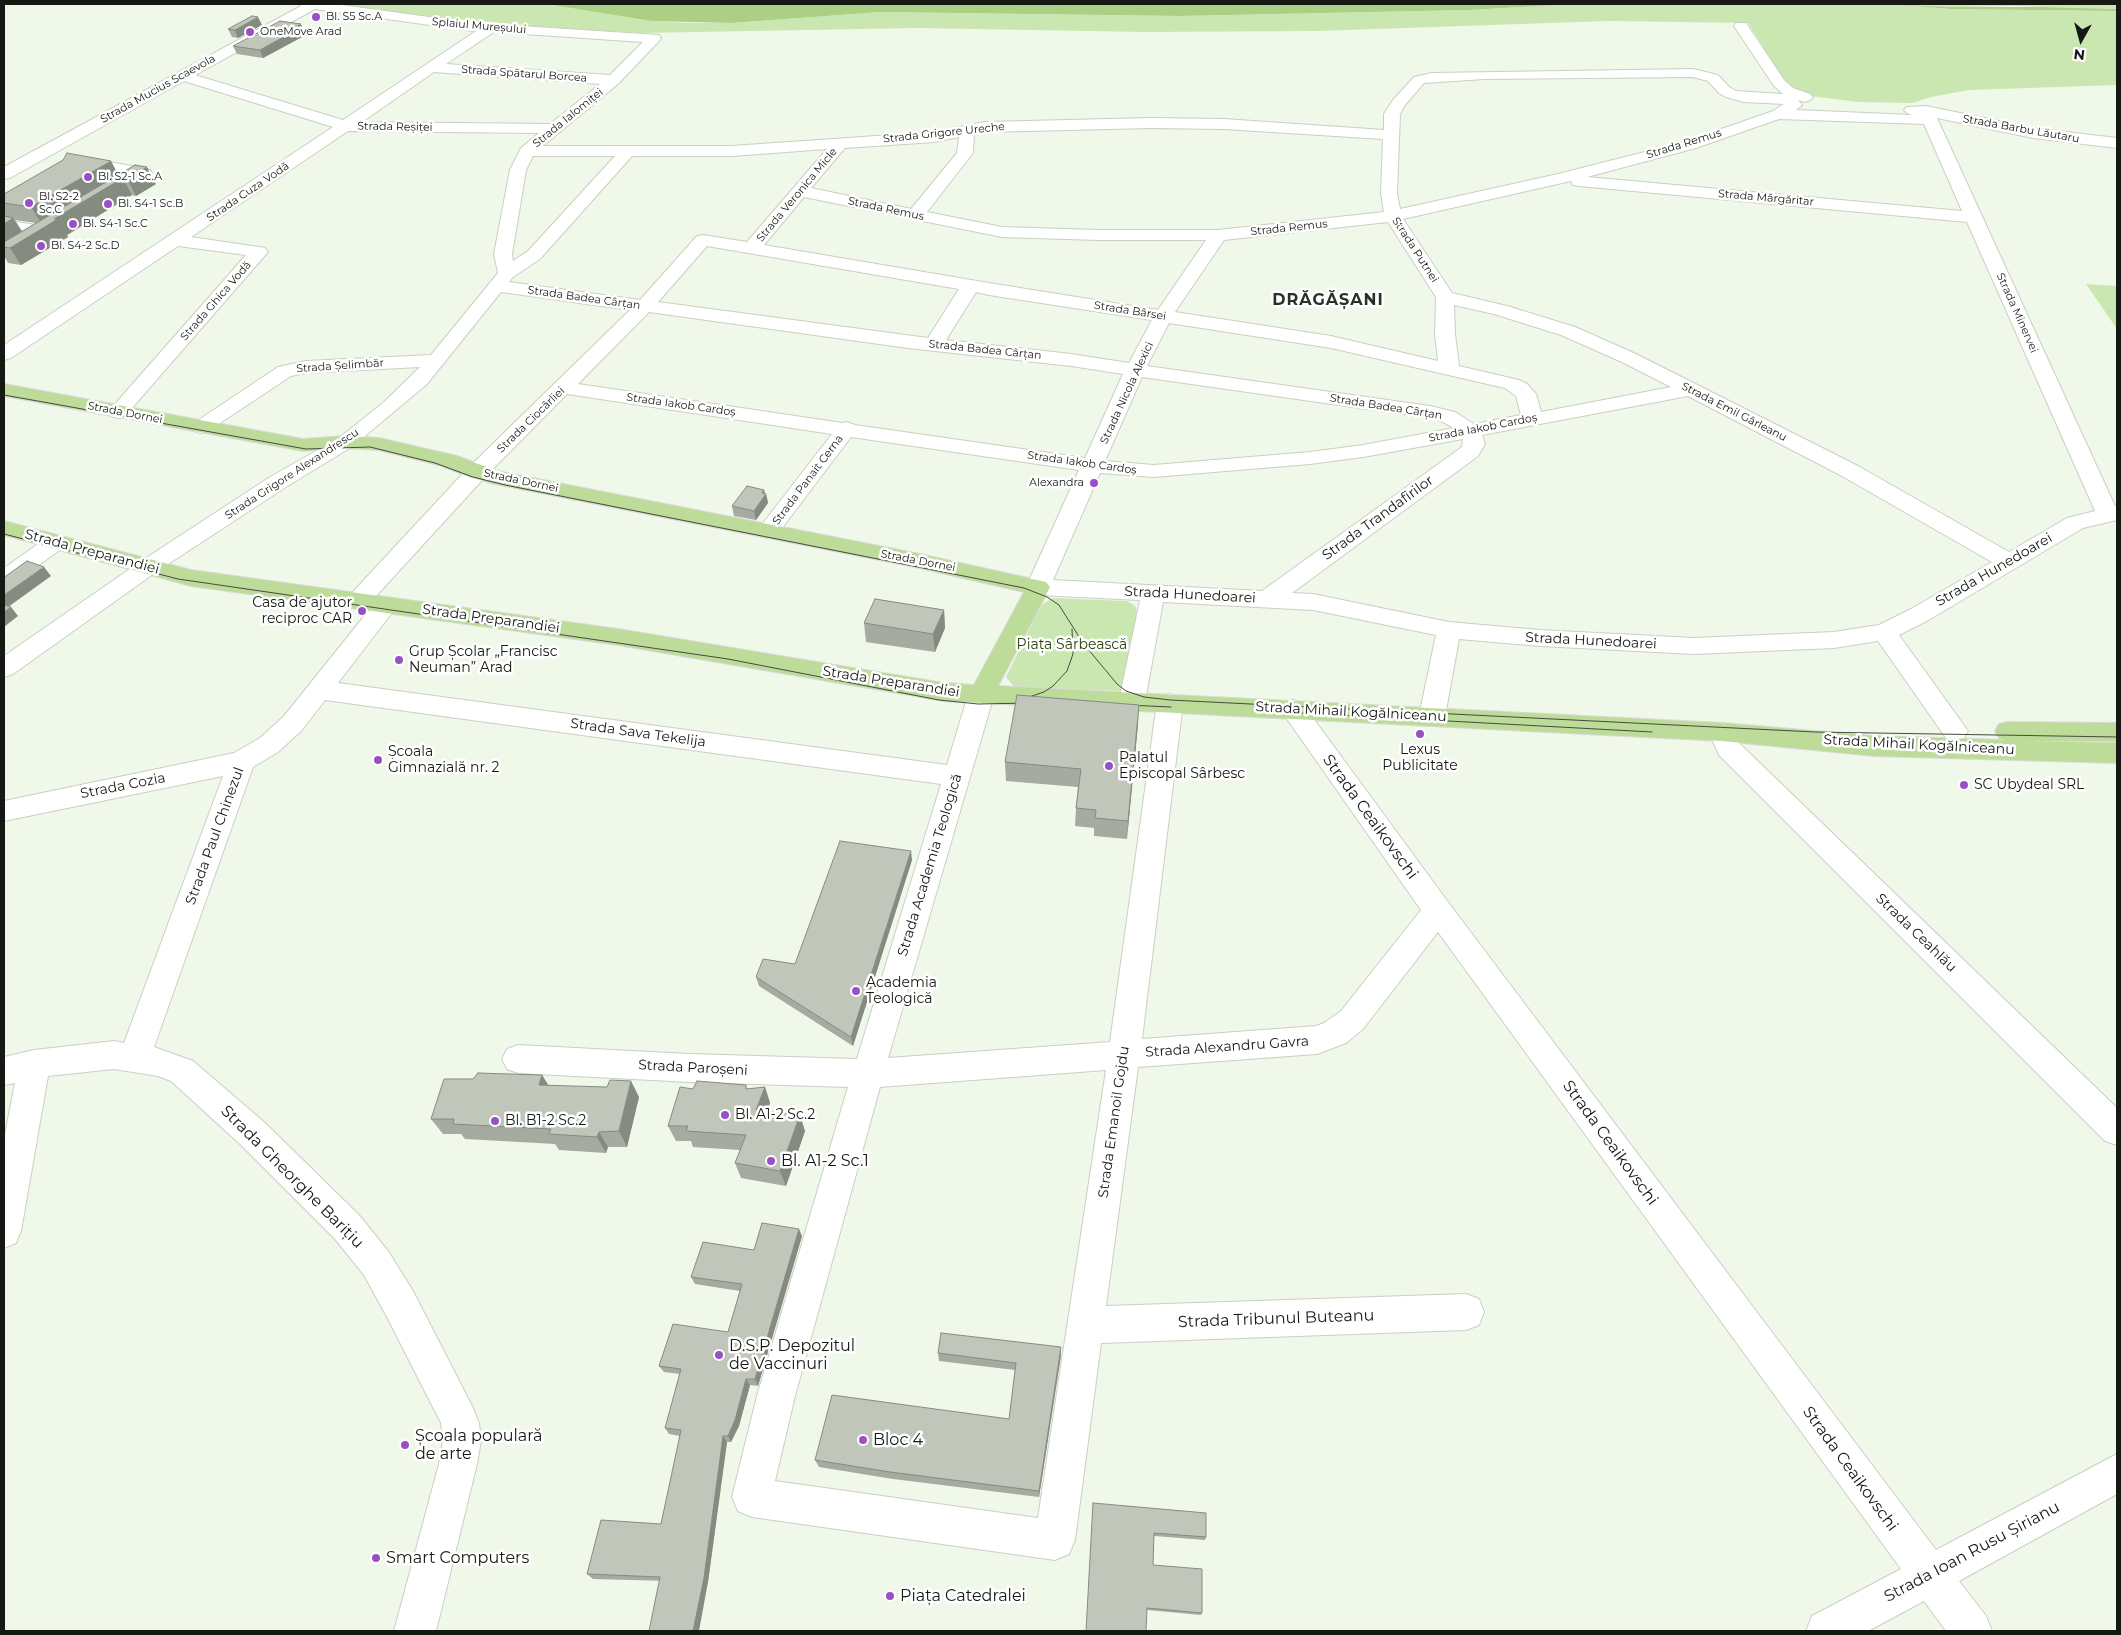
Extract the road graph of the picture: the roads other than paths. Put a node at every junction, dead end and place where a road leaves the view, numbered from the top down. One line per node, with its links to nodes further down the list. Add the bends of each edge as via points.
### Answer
1 (309, 4): 3 (street, Splaiul Mureșului); 6 (street, Strada Mucius Scaevola)
2 (1741, 26): 9 (street, via 1770,72 1788,91 1827,103)
3 (491, 28): 4 (street, Splaiul Mureșului); 5 (street, Strada Cuza Vodă)
4 (654, 38): 7 (street, Strada Ialomiței)
5 (434, 68): 7 (street, Strada Spătarul Borcea); 10 (street, Strada Cuza Vodă)
6 (182, 76): 10 (street, Strada Reșiței); 19 (street, Strada Mucius Scaevola)
7 (614, 80): 11 (street, Strada Ialomiței)
8 (1773, 115): 9 (street); 13 (street, Strada Putnei, via 1794,104 1780,98 1731,94 1712,78 1701,74 1432,77 1419,80 1398,103 1392,114); 20 (street, Strada Remus, via 1690,145)
9 (1928, 115): 15 (street, Strada Barbu Lăutaru); 26 (street, Strada Minervei)
10 (347, 126): 11 (street, Strada Reșiței); 30 (street, Strada Cuza Vodă)
11 (554, 128): 16 (street, Strada Ialomiței)
12 (966, 130): 13 (street, Strada Grigore Ureche, via 996,126 1192,123); 14 (street, Strada Grigore Ureche, via 934,137); 24 (street, via 965,153)
13 (1391, 135): 25 (street, Strada Putnei, via 1389,193)
14 (841, 143): 17 (street, Strada Grigore Ureche, via 732,151); 21 (street, Strada Veronica Micle)
15 (2117, 143)
16 (527, 151): 17 (street, Strada Grigore Ureche); 34 (street, Strada Ialomiței, via 518,170)
17 (627, 152): 35 (street, Strada Grigore Alexandrescu)
18 (102, 166): 22 (street, via 144,173)
19 (4, 174)
20 (1559, 179): 25 (street, Strada Remus); 26 (street, Strada Mărgăritar)
21 (799, 191): 24 (street, Strada Remus); 33 (street, Strada Veronica Micle)
22 (111, 193)
23 (78, 213): 28 (street)
24 (914, 215): 29 (street, Strada Remus, via 1002,232 1098,236)
25 (1392, 216): 29 (street, Strada Remus); 38 (street, Strada Putnei)
26 (1973, 217): 57 (street, Strada Minervei)
27 (4, 225): 28 (street)
28 (45, 232): 32 (street, via 24,245)
29 (1218, 235): 40 (street, Strada Nicola Alexici)
30 (176, 240): 42 (street, Strada Cuza Vodă); 49 (street, Strada Ghica Vodă, via 259,252)
31 (703, 240): 33 (street, Strada Bârsei); 39 (street, Strada Ciocârliei)
32 (4, 241)
33 (752, 248): 37 (street, Strada Bârsei)
34 (503, 254): 35 (street); 36 (street, Strada Ialomiței)
35 (534, 255): 36 (street, Strada Grigore Alexandrescu)
36 (501, 279): 39 (street, Strada Badea Cârțan); 43 (street, Strada Grigore Alexandrescu)
37 (971, 285): 40 (street, Strada Bârsei); 41 (street)
38 (1445, 297): 44 (street, Strada Putnei); 48 (street, Strada Emil Gârleanu, via 1568,331)
39 (644, 307): 41 (street, Strada Badea Cârțan); 46 (street, Strada Ciocârliei)
40 (1163, 316): 44 (street, Strada Bârsei, via 1331,342); 45 (street, Strada Nicola Alexici)
41 (933, 345): 45 (street, Strada Badea Cârțan)
42 (4, 354)
43 (437, 360): 51 (street, Strada Șelimbăr, via 306,367 286,371); 54 (street, Strada Grigore Alexandrescu, via 420,380)
44 (1449, 369): 50 (street, Strada Bârsei, via 1520,388 1526,394)
45 (1136, 370): 53 (street, Strada Badea Cârțan, via 1430,412 1448,416); 55 (street, Strada Nicola Alexici)
46 (564, 388): 52 (street, Strada Iakob Cardoș); 56 (street, Strada Ciocârliei)
47 (4, 390): 49 (main road, Strada Dornei)
48 (1689, 390): 50 (street, Strada Iakob Cardoș); 61 (street, Strada Emil Gârleanu, via 1850,471)
49 (118, 412): 51 (main road, Strada Dornei)
50 (1532, 418): 53 (street, Strada Iakob Cardoș)
51 (201, 427): 54 (main road, Strada Dornei, via 303,445)
52 (847, 428): 55 (street, Strada Iakob Cardoș); 59 (street, Strada Panait Cerna)
53 (1470, 431): 55 (street, Strada Iakob Cardoș, via 1300,459 1154,471); 66 (street, Strada Trandafirilor, via 1474,444 1470,451)
54 (346, 442): 56 (main road, Strada Dornei, via 412,451); 62 (street, Strada Grigore Alexandrescu)
55 (1093, 466): 64 (street, Strada Nicola Alexici)
56 (477, 472): 59 (main road, Strada Dornei); 67 (street, Strada Ciocârliei)
57 (2113, 514): 61 (street, Strada Hunedoarei, via 2075,523)
58 (4, 528): 60 (main road, Strada Preparandiei)
59 (768, 531): 64 (main road, Strada Dornei)
60 (56, 542): 62 (main road, Strada Preparandiei); 63 (street)
61 (2008, 561): 70 (street, Strada Hunedoarei, via 1919,615)
62 (148, 567): 67 (main road, Strada Preparandiei, via 191,578); 71 (street, Strada Grigore Alexandrescu)
63 (4, 579)
64 (1038, 587): 65 (street, Strada Hunedoarei); 73 (main road)
65 (1153, 594): 66 (street, Strada Hunedoarei); 74 (street)
66 (1268, 599): 69 (street, Strada Hunedoarei, via 1337,606)
67 (358, 601): 68 (main road, Strada Preparandiei)
68 (386, 605): 72 (street, Strada Paul Chinezul); 73 (main road, Strada Preparandiei, via 618,637 944,692)
69 (1449, 630): 70 (street, Strada Hunedoarei, via 1694,646 1834,640); 77 (street)
70 (1884, 632): 78 (street)
71 (4, 668)
72 (320, 690): 82 (street, Strada Paul Chinezul, via 280,736); 83 (street, Strada Sava Tekelija)
73 (981, 695): 74 (main road, Strada Mihail Kogălniceanu); 83 (street, Strada Academia Teologică)
74 (1132, 701): 75 (main road, Strada Mihail Kogălniceanu)
75 (1170, 703): 76 (main road, Strada Mihail Kogălniceanu); 86 (street, Strada Emanoil Gojdu)
76 (1293, 709): 77 (main road, Strada Mihail Kogălniceanu); 85 (street, Strada Ceaikovschi)
77 (1432, 716): 79 (main road, Strada Mihail Kogălniceanu)
78 (1955, 731): 79 (main road, Strada Mihail Kogălniceanu, via 1816,729); 80 (main road, Strada Mihail Kogălniceanu)
79 (1722, 732): 81 (main road, Strada Mihail Kogălniceanu, via 1874,746); 91 (street, Strada Ceahlău, via 1728,748)
80 (2117, 732)
81 (2117, 753)
82 (242, 761): 84 (street, Strada Cozia); 87 (street, Strada Paul Chinezul)
83 (957, 776): 90 (street, Strada Academia Teologică)
84 (4, 811)
85 (1438, 910): 86 (street, Strada Alexandru Gavra, via 1352,1020 1335,1033 1317,1040); 97 (street, Strada Ceaikovschi)
86 (1124, 1055): 90 (street, Strada Alexandru Gavra); 94 (street, Strada Emanoil Gojdu)
87 (135, 1057): 89 (street, Strada Gheorghe Barițiu, via 114,1056); 98 (street, Strada Gheorghe Barițiu, via 182,1071 252,1133 347,1228 376,1262 454,1408 462,1440 458,1464)
88 (518, 1059): 90 (street, Strada Paroșeni)
89 (19, 1068): 92 (street)
90 (868, 1074): 96 (street, Strada Academia Teologică, via 776,1396 752,1497)
91 (2117, 1130)
92 (4, 1231)
93 (1466, 1312): 94 (street, Strada Tribunul Buteanu)
94 (1085, 1325): 96 (street, Strada Emanoil Gojdu)
95 (2117, 1473): 97 (street, Strada Ioan Rusu Șirianu)
96 (1055, 1540)
97 (1929, 1575): 99 (street, Strada Ioan Rusu Șirianu); 100 (street, Strada Ceaikovschi)
98 (415, 1631)
99 (1826, 1631)
100 (1971, 1631)

